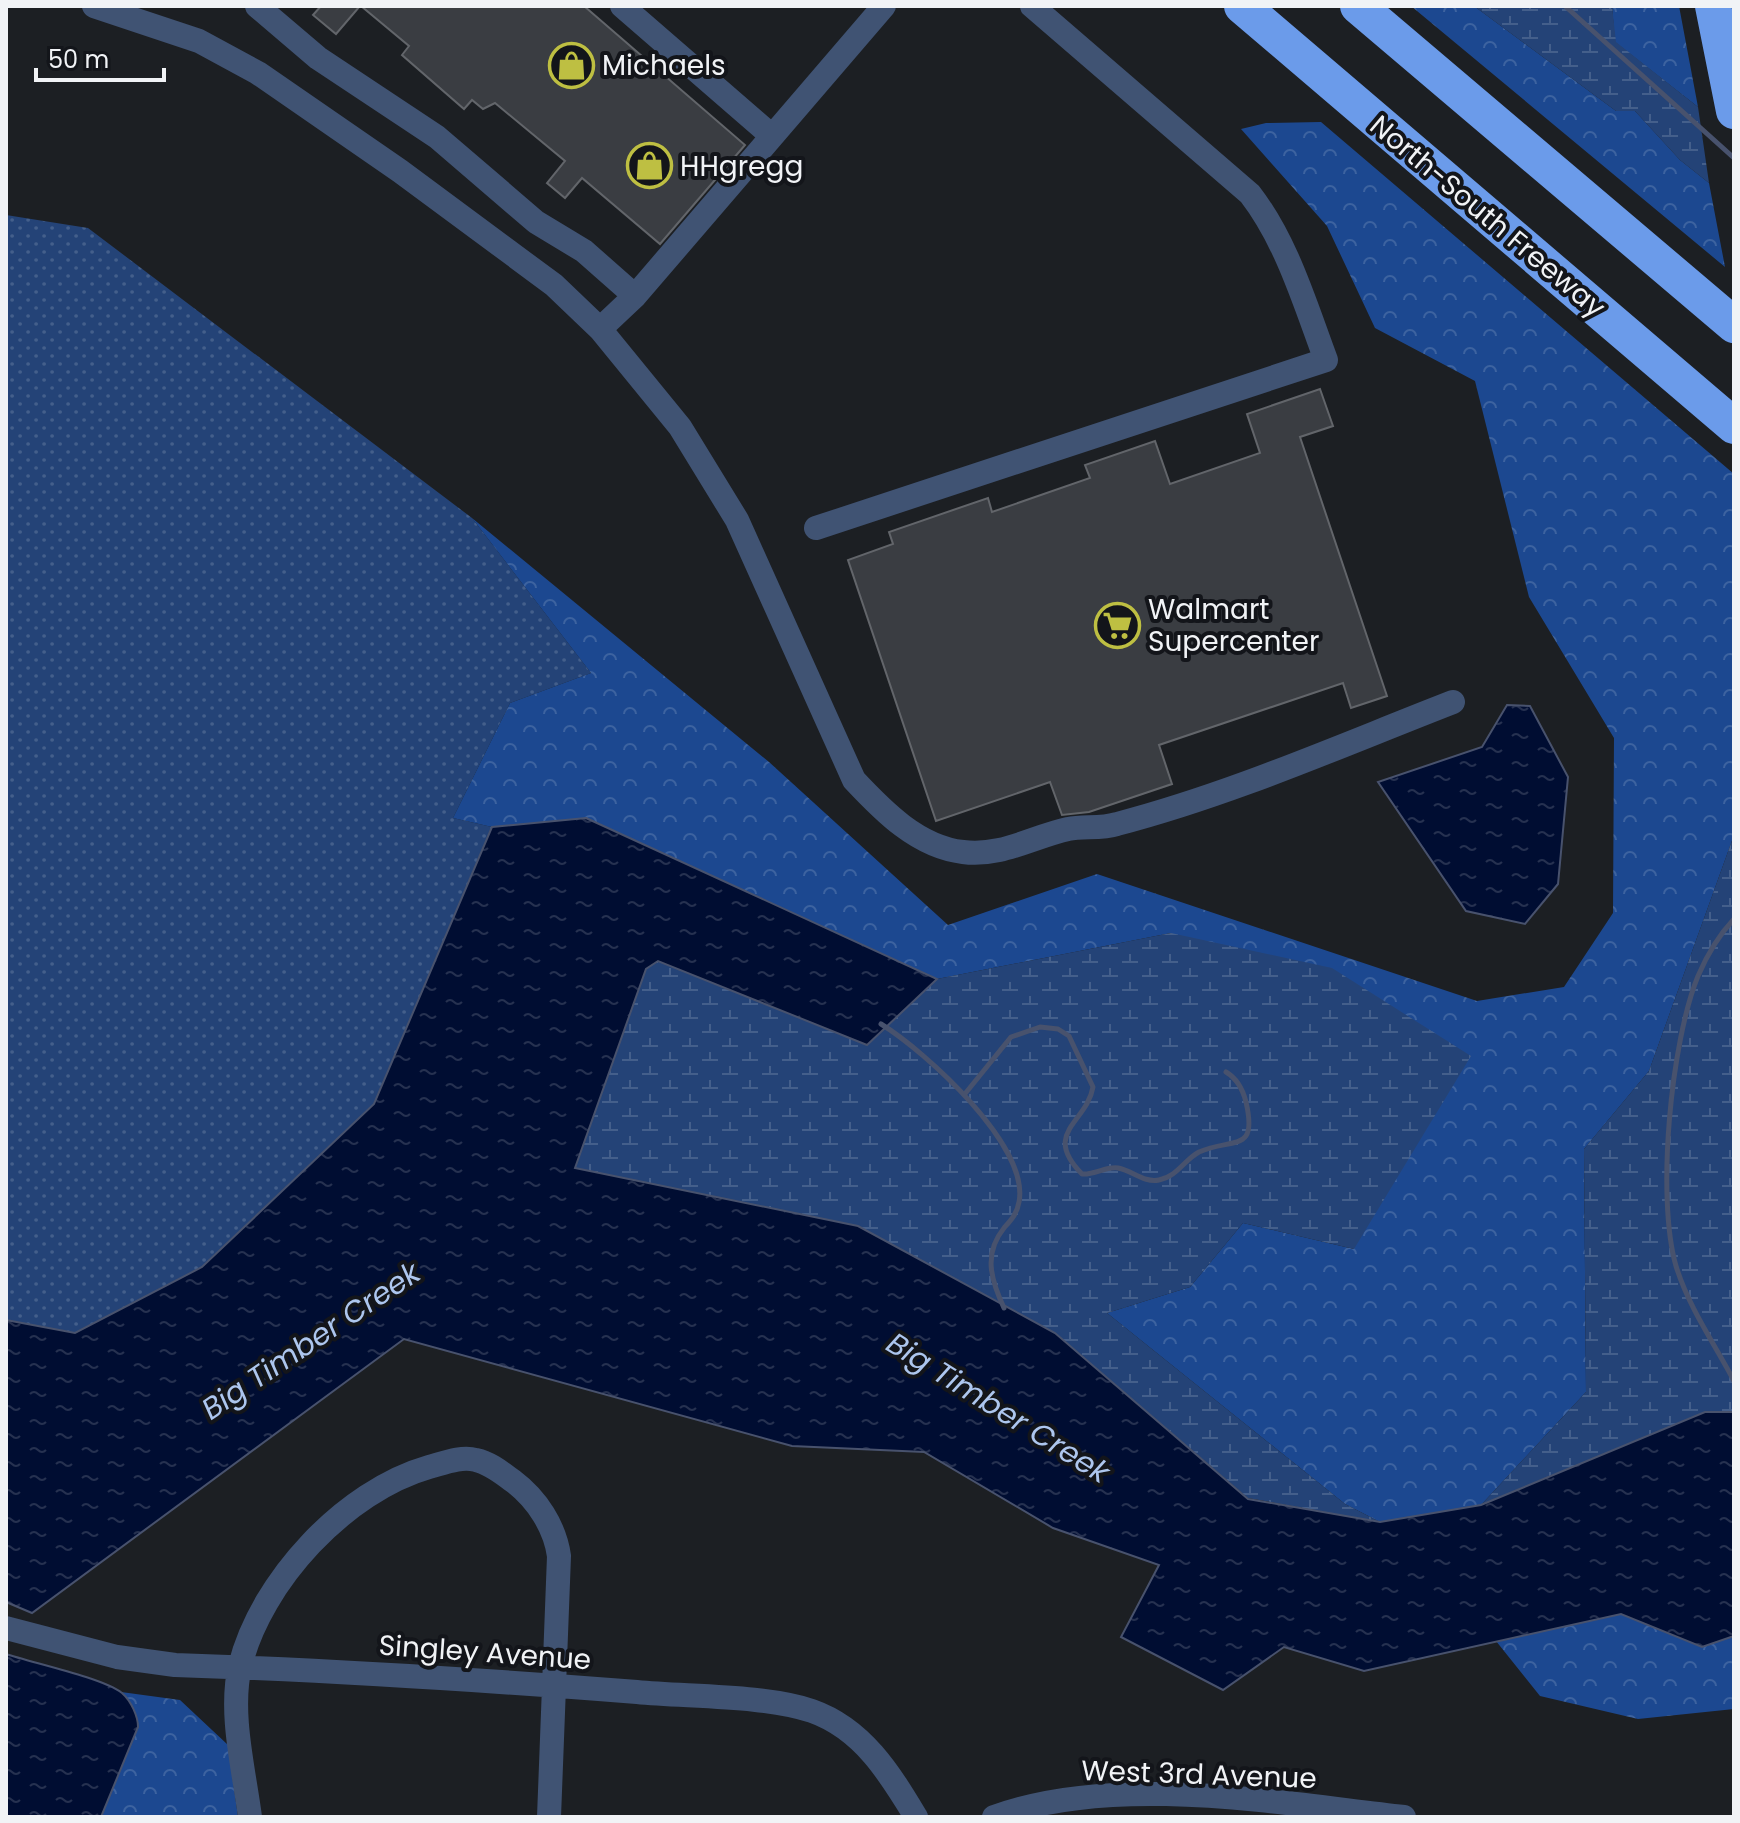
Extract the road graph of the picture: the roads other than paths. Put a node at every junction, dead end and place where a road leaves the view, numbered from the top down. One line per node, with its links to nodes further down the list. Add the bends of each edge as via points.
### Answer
1 (94, 6): 13 (street, via 199,41 258,73 554,285)
2 (257, 6): 11 (street, via 318,58 437,137 536,222 584,251)
3 (622, 6): 10 (street)
4 (884, 6): 10 (street)
5 (1032, 6): 15 (street, via 1266,213 1326,360)
6 (1242, 6): 14 (highway, North-South Freeway)
7 (1358, 6): 12 (highway)
8 (1713, 6): 9 (highway)
9 (1734, 111)
10 (772, 136): 11 (street)
11 (635, 296): 13 (street)
12 (1734, 325)
13 (600, 329): 16 (street, via 680,427 737,520 854,780 925,843 962,852 999,852 1068,829 1113,826 1227,790)
14 (1734, 426)
15 (816, 528)
16 (1453, 702)
17 (6, 1628): 18 (street, Singley Avenue, via 117,1657)
18 (240, 1667): 19 (street, Singley Avenue); 19 (street, via 255,1626 316,1536 388,1482 459,1459 476,1460 494,1467 531,1496 556,1537); 21 (street, via 237,1708)
19 (556, 1686): 22 (street); 23 (street, Singley Avenue, via 813,1711 854,1735 879,1758)
20 (1361, 1815): 24 (street, West 3rd Avenue, via 1246,1799 1097,1795 1032,1804); 25 (street, West 3rd Avenue)
21 (250, 1817)
22 (549, 1817)
23 (916, 1817)
24 (994, 1817)
25 (1404, 1817)

